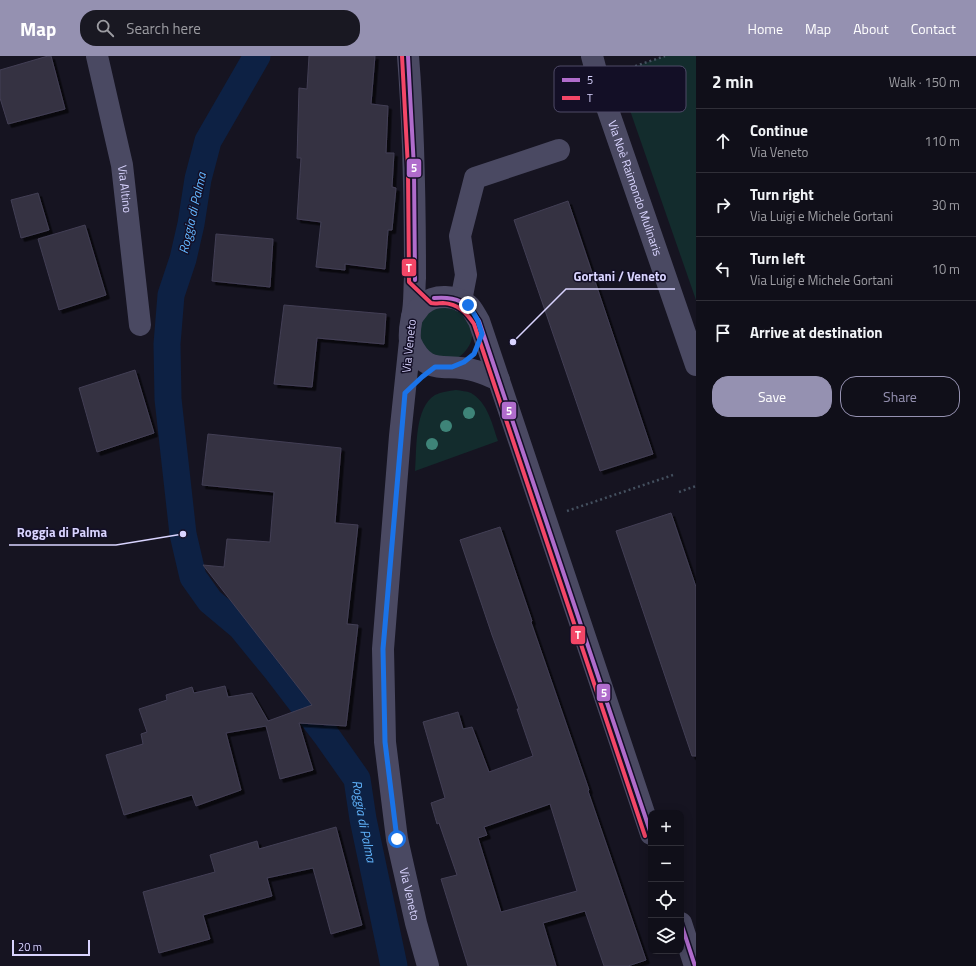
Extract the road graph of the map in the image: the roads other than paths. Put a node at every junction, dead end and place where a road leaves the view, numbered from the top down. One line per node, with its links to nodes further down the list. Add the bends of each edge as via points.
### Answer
1 (97, 56): 11 (street, Via Altino, via 122,166)
2 (408, 56): 7 (street, Via Veneto, via 415,207)
3 (592, 56): 4 (street, Via Noè Raimondo Mulinaris)
4 (595, 66)
5 (609, 112): 14 (street, Via Noè Raimondo Mulinaris)
6 (559, 150): 9 (street, via 475,178 460,236 466,276)
7 (415, 280): 8 (street); 10 (street, Via Veneto)
8 (434, 298): 9 (street, via 445,297); 10 (street, via 423,304)
9 (461, 301): 12 (street, via 472,310)
10 (412, 317): 13 (street, Via Veneto, via 409,328)
11 (140, 325)
12 (482, 334): 15 (street, via 474,354 464,362); 16 (street)
13 (410, 341): 15 (street, via 415,353 424,362); 17 (street, Via Veneto)
14 (696, 365)
15 (444, 367): 16 (street, via 475,370); 17 (street, via 422,377)
16 (499, 380): 18 (street)
17 (405, 393): 20 (street, Via Veneto, via 383,649 385,742 397,839)
18 (648, 825)
19 (684, 933): 21 (street)
20 (428, 966)
21 (695, 966)

